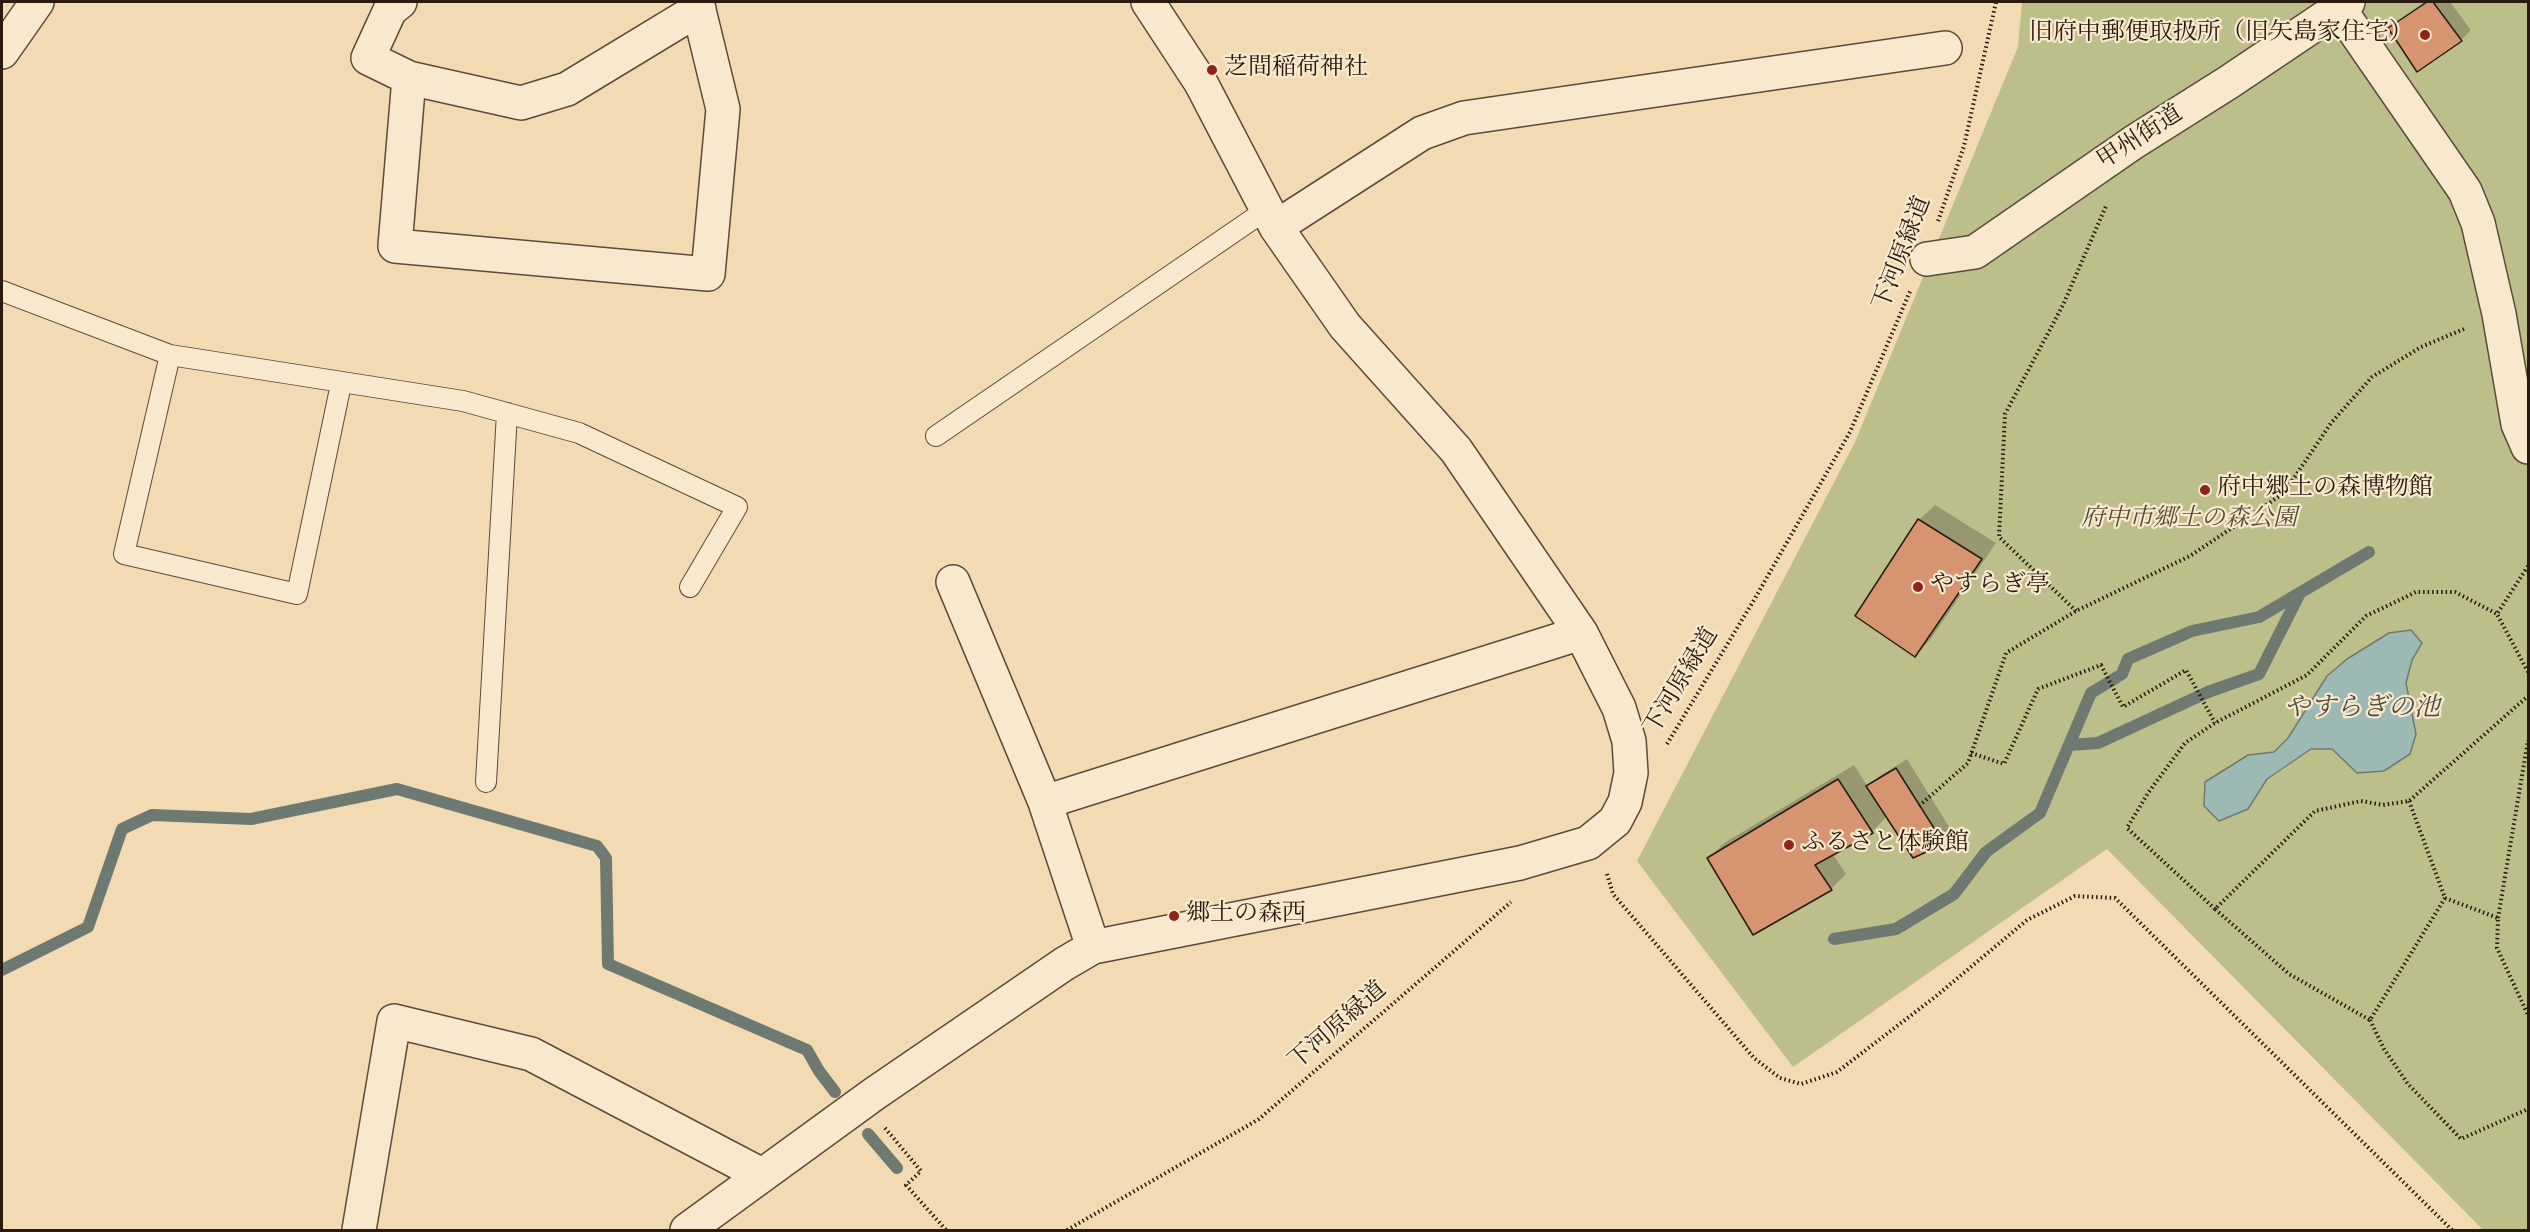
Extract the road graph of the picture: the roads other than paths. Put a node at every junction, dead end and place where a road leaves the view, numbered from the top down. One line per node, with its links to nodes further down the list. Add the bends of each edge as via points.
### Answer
1 (37, 2): 7 (street)
2 (400, 2): 8 (street, via 390,10 368,58)
3 (1148, 2): 9 (street, via 1201,83)
4 (2343, 4): 10 (street, 甲州街道, via 1974,252); 16 (street, via 2465,191 2478,223 2499,314 2518,424)
5 (698, 5): 8 (street, via 567,89 521,103); 8 (street, via 723,109 708,274 395,246)
6 (1945, 48): 9 (street, via 1464,118 1422,133)
7 (2, 52)
8 (409, 78)
9 (1271, 219): 15 (lane); 19 (street, via 1345,326 1456,450)
10 (1925, 257)
11 (2, 291): 12 (lane)
12 (170, 355): 13 (lane); 13 (lane, via 124,554 297,594)
13 (341, 384): 14 (lane, via 463,401)
14 (507, 413): 18 (lane, via 579,433 737,507); 20 (lane)
15 (936, 436)
16 (2529, 447)
17 (953, 582): 21 (street)
18 (690, 587)
19 (1581, 633): 21 (street); 22 (street, via 1619,708 1629,741 1631,773 1625,802 1615,821 1588,843 1520,863)
20 (486, 782)
21 (1044, 802): 22 (street)
22 (1093, 947): 23 (street, via 874,1094)
23 (762, 1175): 24 (street, via 531,1054 394,1022); 25 (street)
24 (359, 1230)
25 (687, 1230)

